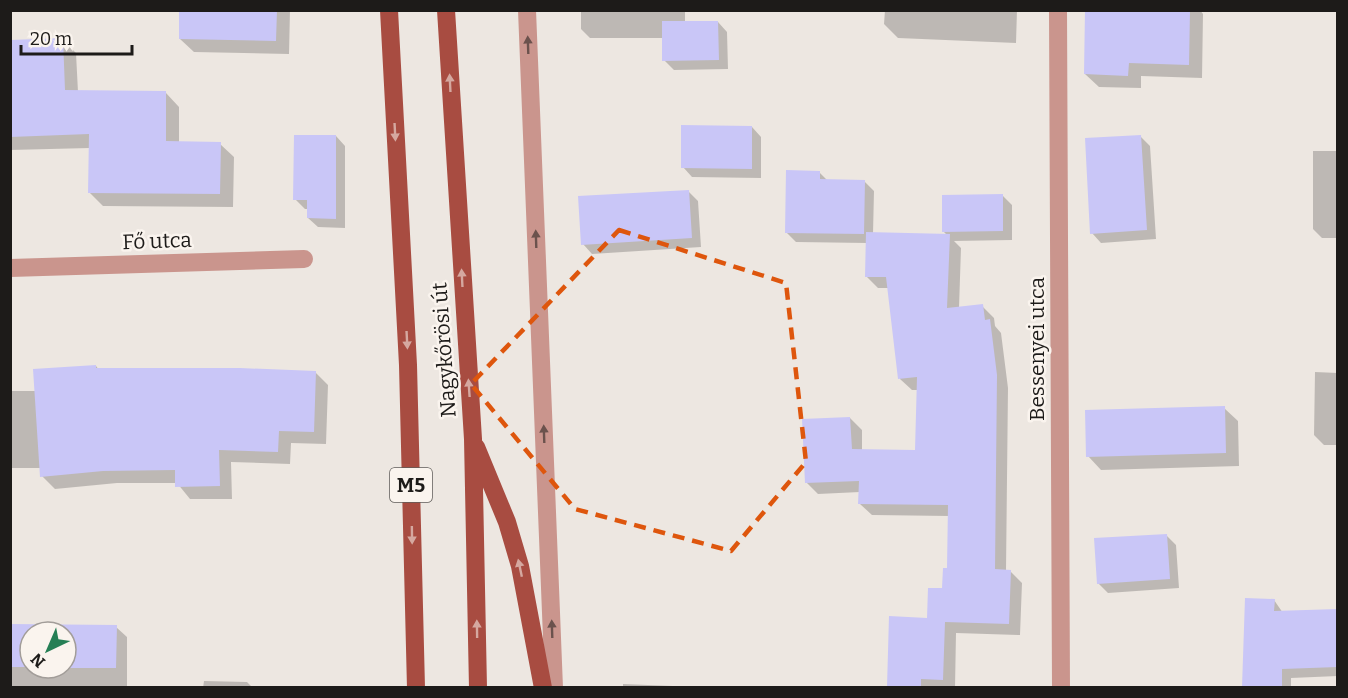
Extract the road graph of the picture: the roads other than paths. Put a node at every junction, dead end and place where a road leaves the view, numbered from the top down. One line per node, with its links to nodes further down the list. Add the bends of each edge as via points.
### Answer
1 (389, 10): 8 (main road, Nagykőrösi út / M5, one-way to 8, via 408,365)
2 (446, 10): 7 (main road, Nagykőrösi út, one-way to 2)
3 (527, 10): 11 (street, one-way to 3)
4 (1058, 10): 12 (street, Bessenyei utca)
5 (304, 260): 6 (street, Fő utca)
6 (10, 268)
7 (473, 439): 9 (main road, Nagykőrösi út, one-way to 7); 10 (main road, one-way to 7, via 520,566 507,522)
8 (416, 687)
9 (478, 687)
10 (543, 687)
11 (554, 687)
12 (1061, 687)

